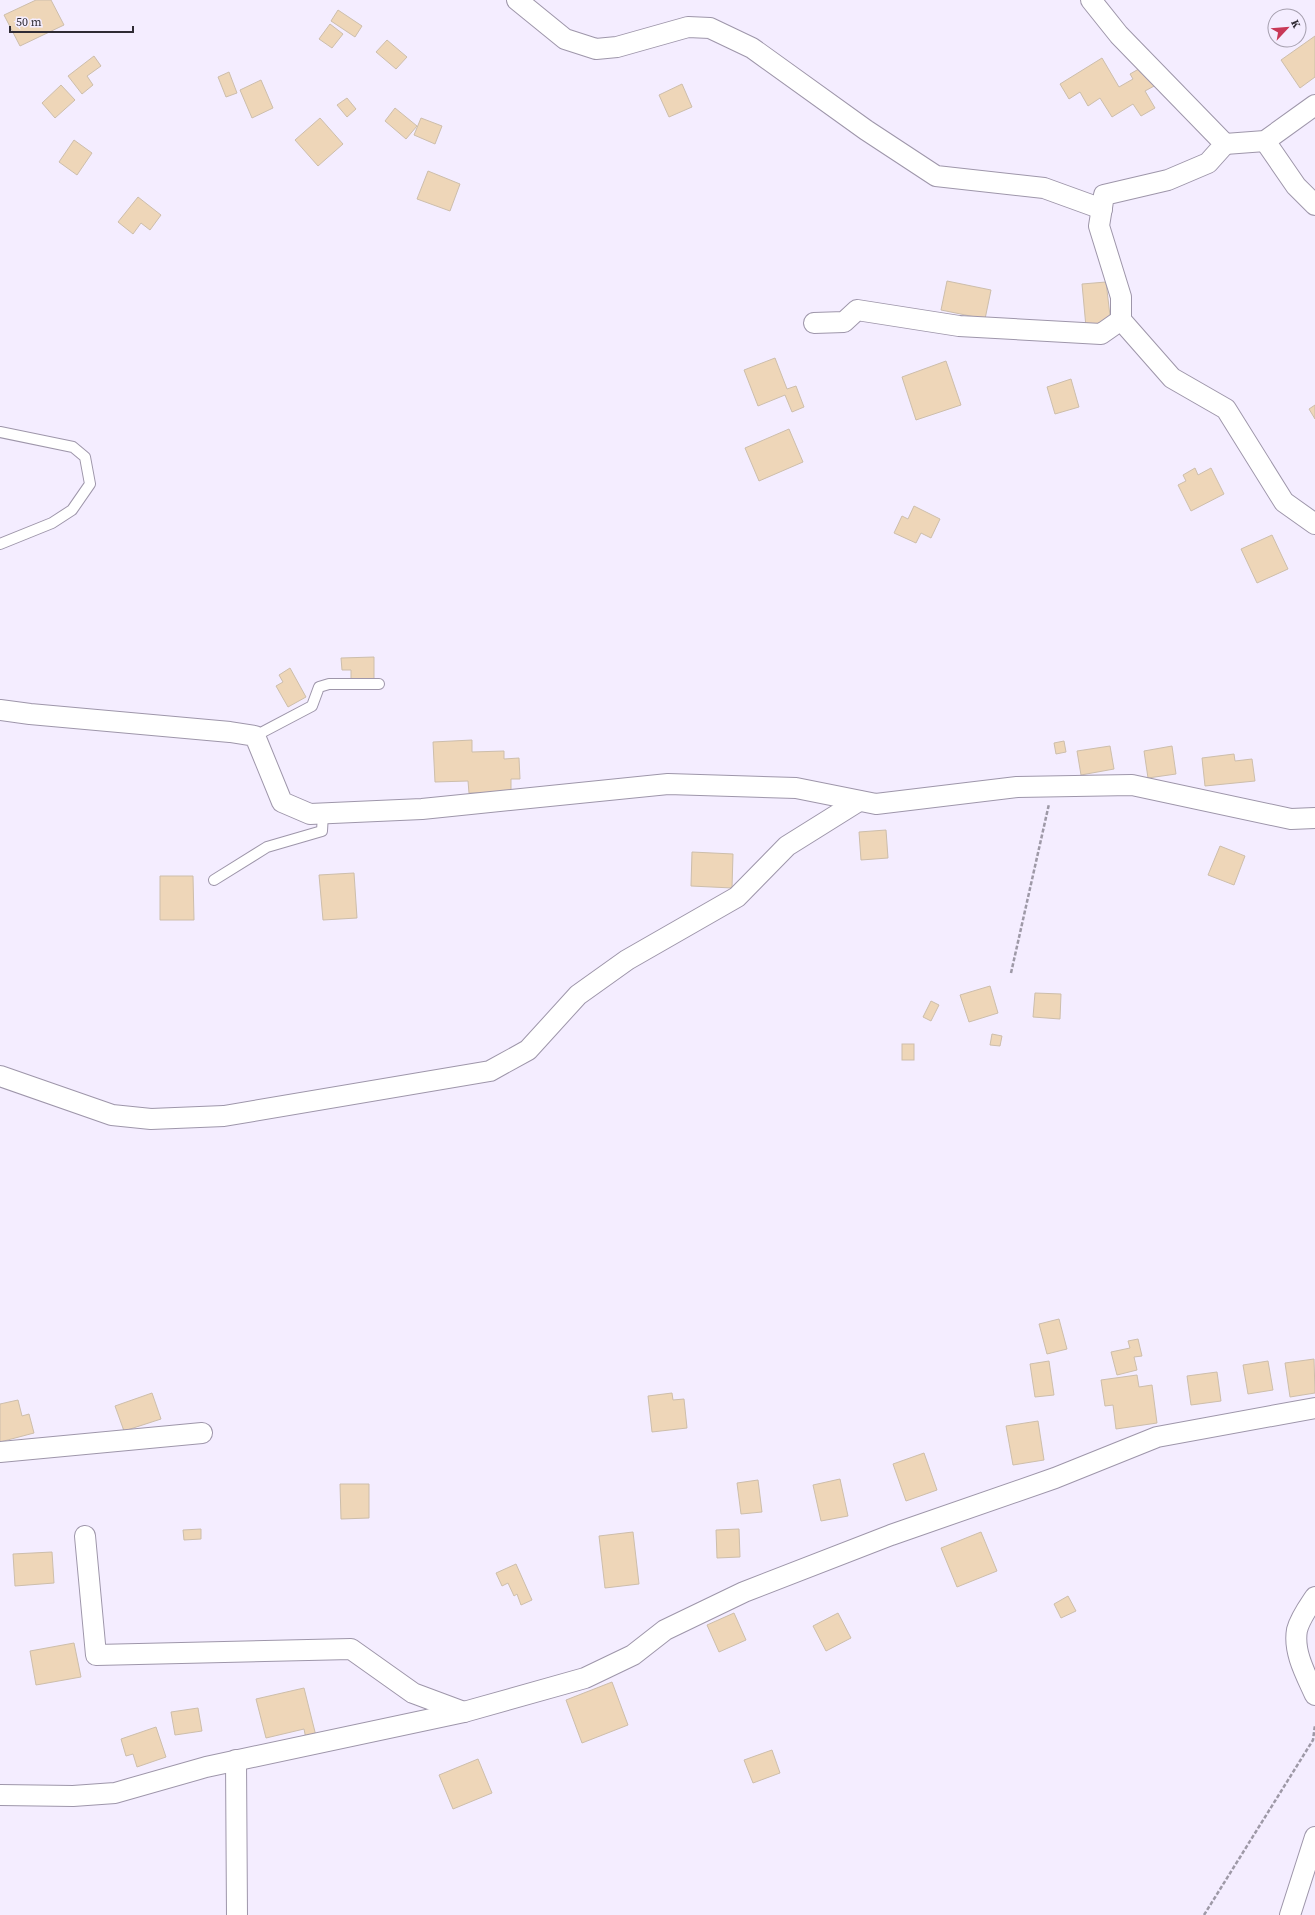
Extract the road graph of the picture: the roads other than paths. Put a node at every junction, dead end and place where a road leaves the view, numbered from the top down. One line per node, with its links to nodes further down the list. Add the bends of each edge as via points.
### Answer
1 (517, 0): 7 (street, via 565,39 596,49 617,47 688,27 710,28 752,48 866,130 936,176 1044,188)
2 (1091, 0): 5 (street, via 1118,35)
3 (1315, 106): 4 (street)
4 (1265, 141): 5 (street); 6 (street, via 1296,186)
5 (1225, 144): 7 (street, via 1208,163 1168,180 1104,195)
6 (1315, 206)
7 (1102, 209): 8 (street, via 1099,226 1121,297)
8 (1121, 320): 9 (street, via 1101,334 959,326 857,310 844,322); 11 (street, via 1172,378 1226,409 1284,502)
9 (814, 323)
10 (0, 432): 12 (lane, via 73,447 85,457 90,484 72,510 52,523)
11 (1315, 524)
12 (0, 544)
13 (379, 684): 15 (lane, via 329,684 320,687 312,706)
14 (0, 710): 15 (street)
15 (255, 736): 17 (street, via 282,802 310,814)
16 (859, 801): 17 (street, via 796,788 668,784 422,809); 18 (street, via 876,804 1017,787 1132,785 1291,819); 20 (street, via 787,846 737,896 627,960 584,991 528,1050 490,1071 224,1116 151,1119 112,1115)
17 (323, 814): 19 (lane, via 322,831 267,847)
18 (1315, 818)
19 (214, 880)
20 (0, 1076)
21 (1315, 1408): 27 (street, via 1157,1436 1055,1478 891,1535 744,1592 665,1630 633,1655 585,1678)
22 (202, 1433): 23 (street)
23 (0, 1452)
24 (85, 1536): 27 (street, via 96,1655 351,1649 413,1693)
25 (1315, 1597): 26 (street, via 1297,1628 1296,1643 1304,1671)
26 (1315, 1695)
27 (464, 1712): 28 (street)
28 (236, 1760): 29 (street, via 115,1793 73,1796); 31 (street)
29 (0, 1795)
30 (1315, 1837): 32 (street)
31 (237, 1915)
32 (1290, 1915)

